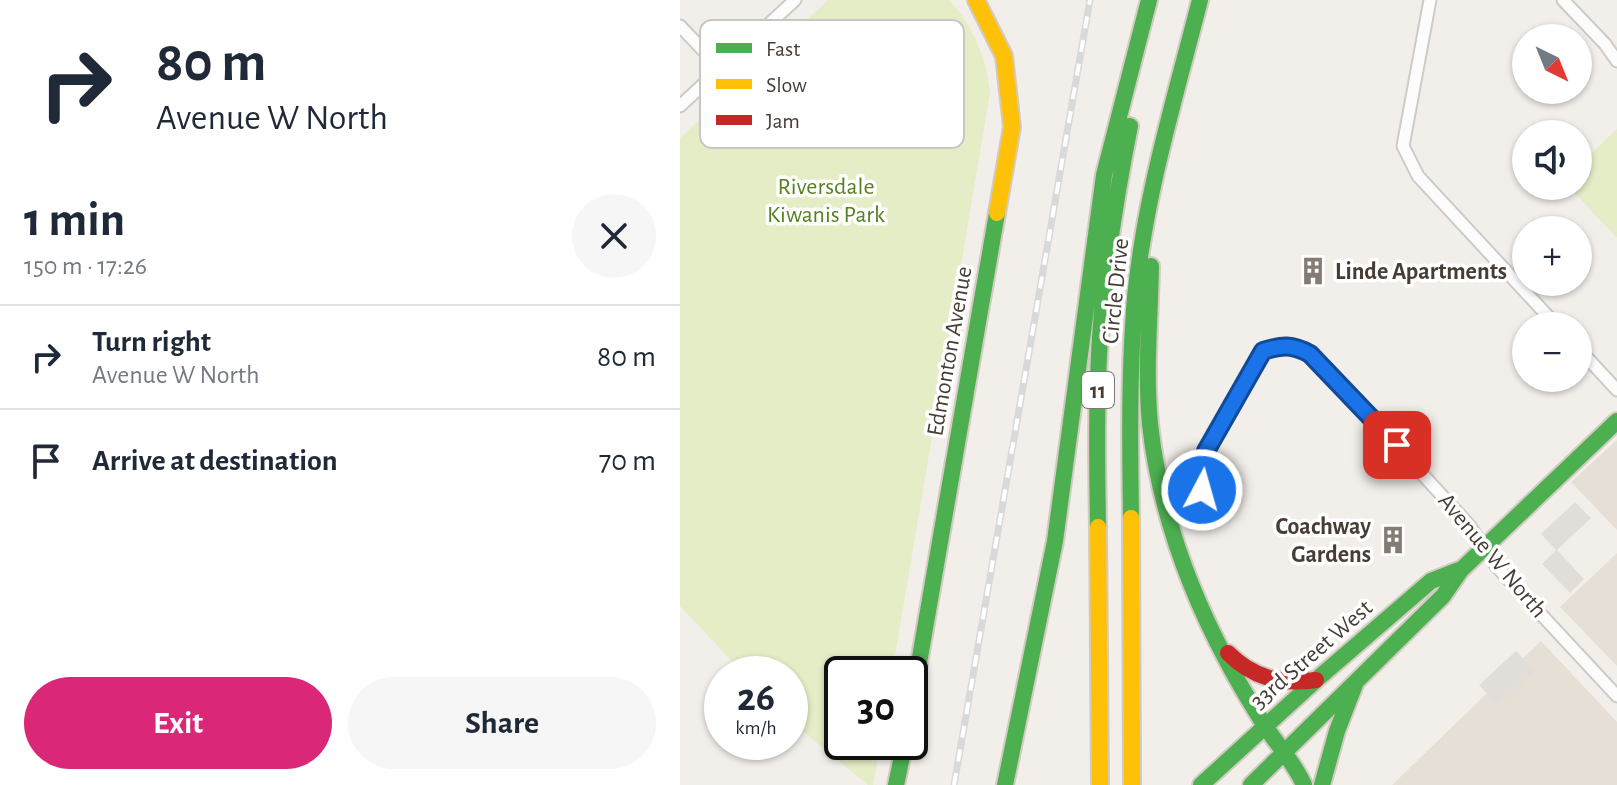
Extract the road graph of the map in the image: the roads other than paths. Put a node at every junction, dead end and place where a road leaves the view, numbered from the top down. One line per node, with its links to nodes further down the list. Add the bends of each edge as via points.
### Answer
1 (795, 0): 7 (street)
2 (976, 0): 22 (main road, Edmonton Avenue, via 1004,56 1012,127)
3 (1152, 0): 30 (main road, via 1104,175 1055,541); 31 (main road, Circle Drive / 11, via 1115,199 1101,319)
4 (1200, 0): 13 (main road, Circle Drive / 11)
5 (1430, 0): 14 (street, via 1403,146 1418,176)
6 (1563, 0): 10 (street)
7 (774, 20)
8 (680, 26): 9 (street)
9 (700, 47)
10 (1617, 61)
11 (700, 88): 12 (street)
12 (680, 106)
13 (1152, 190): 21 (main road, via 1148,390 1154,448 1171,533); 32 (main road, Circle Drive / 11, via 1134,308 1130,405)
14 (1544, 312)
15 (1592, 363): 16 (street)
16 (1617, 390)
17 (1617, 421): 19 (main road, 33rd Street West)
18 (1202, 490): 19 (street, Avenue W North, via 1206,451 1251,371 1263,351 1288,345 1320,363)
19 (1485, 547): 20 (main road, 33rd Street West); 25 (street, Avenue W North, via 1497,567)
20 (1461, 570): 23 (main road, 33rd Street West, via 1431,581); 24 (main road, 33rd Street West, via 1443,596)
21 (1209, 627): 23 (main road, via 1231,657 1251,672 1286,683); 26 (main road)
22 (920, 656)
23 (1316, 680): 26 (main road, 33rd Street West)
24 (1356, 682): 27 (main road, 33rd Street West); 36 (main road)
25 (1617, 696)
26 (1265, 726): 27 (main road); 33 (main road, 33rd Street West)
27 (1286, 753): 34 (main road, 33rd Street West); 35 (main road)
28 (901, 760): 29 (main road)
29 (896, 785)
30 (1005, 785)
31 (1100, 785)
32 (1132, 785)
33 (1201, 785)
34 (1251, 785)
35 (1304, 785)
36 (1322, 785)

